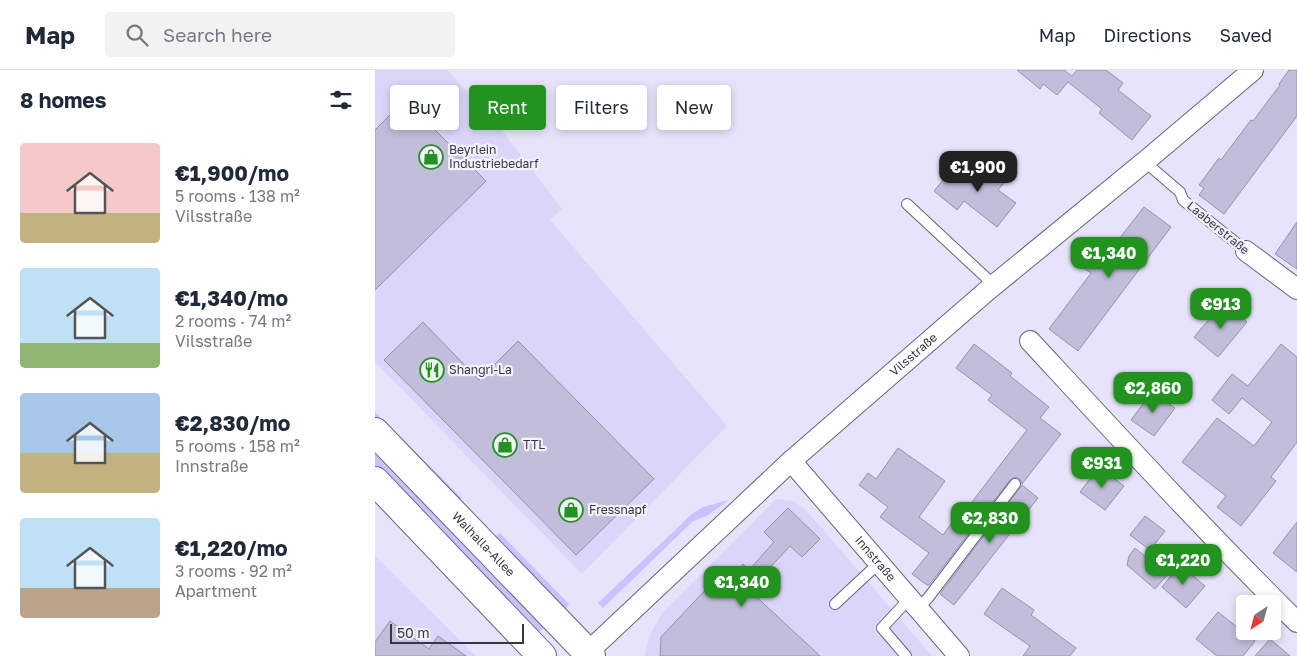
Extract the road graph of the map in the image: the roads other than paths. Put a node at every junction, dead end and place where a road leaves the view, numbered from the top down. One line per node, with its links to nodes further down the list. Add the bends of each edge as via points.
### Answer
1 (1253, 70): 2 (street, Vilsstraße)
2 (1145, 162): 4 (lane, Laaberstraße, via 1180,192 1183,200); 5 (street, Vilsstraße)
3 (907, 204): 5 (lane)
4 (1247, 251): 6 (street, Laaberstraße)
5 (994, 285): 9 (street, Vilsstraße)
6 (1297, 289)
7 (1031, 341): 15 (street, via 1132,452)
8 (375, 432): 16 (main road, Walhalla-Allee)
9 (791, 461): 12 (street, Innstraße); 16 (street, Vilsstraße)
10 (375, 481): 17 (main road)
11 (1015, 484): 14 (lane, via 928,598)
12 (879, 563): 13 (lane); 14 (street, Innstraße)
13 (835, 604)
14 (913, 604): 18 (lane, via 882,628); 19 (street, Innstraße)
15 (1297, 622)
16 (589, 654)
17 (542, 656)
18 (906, 656)
19 (959, 656)

